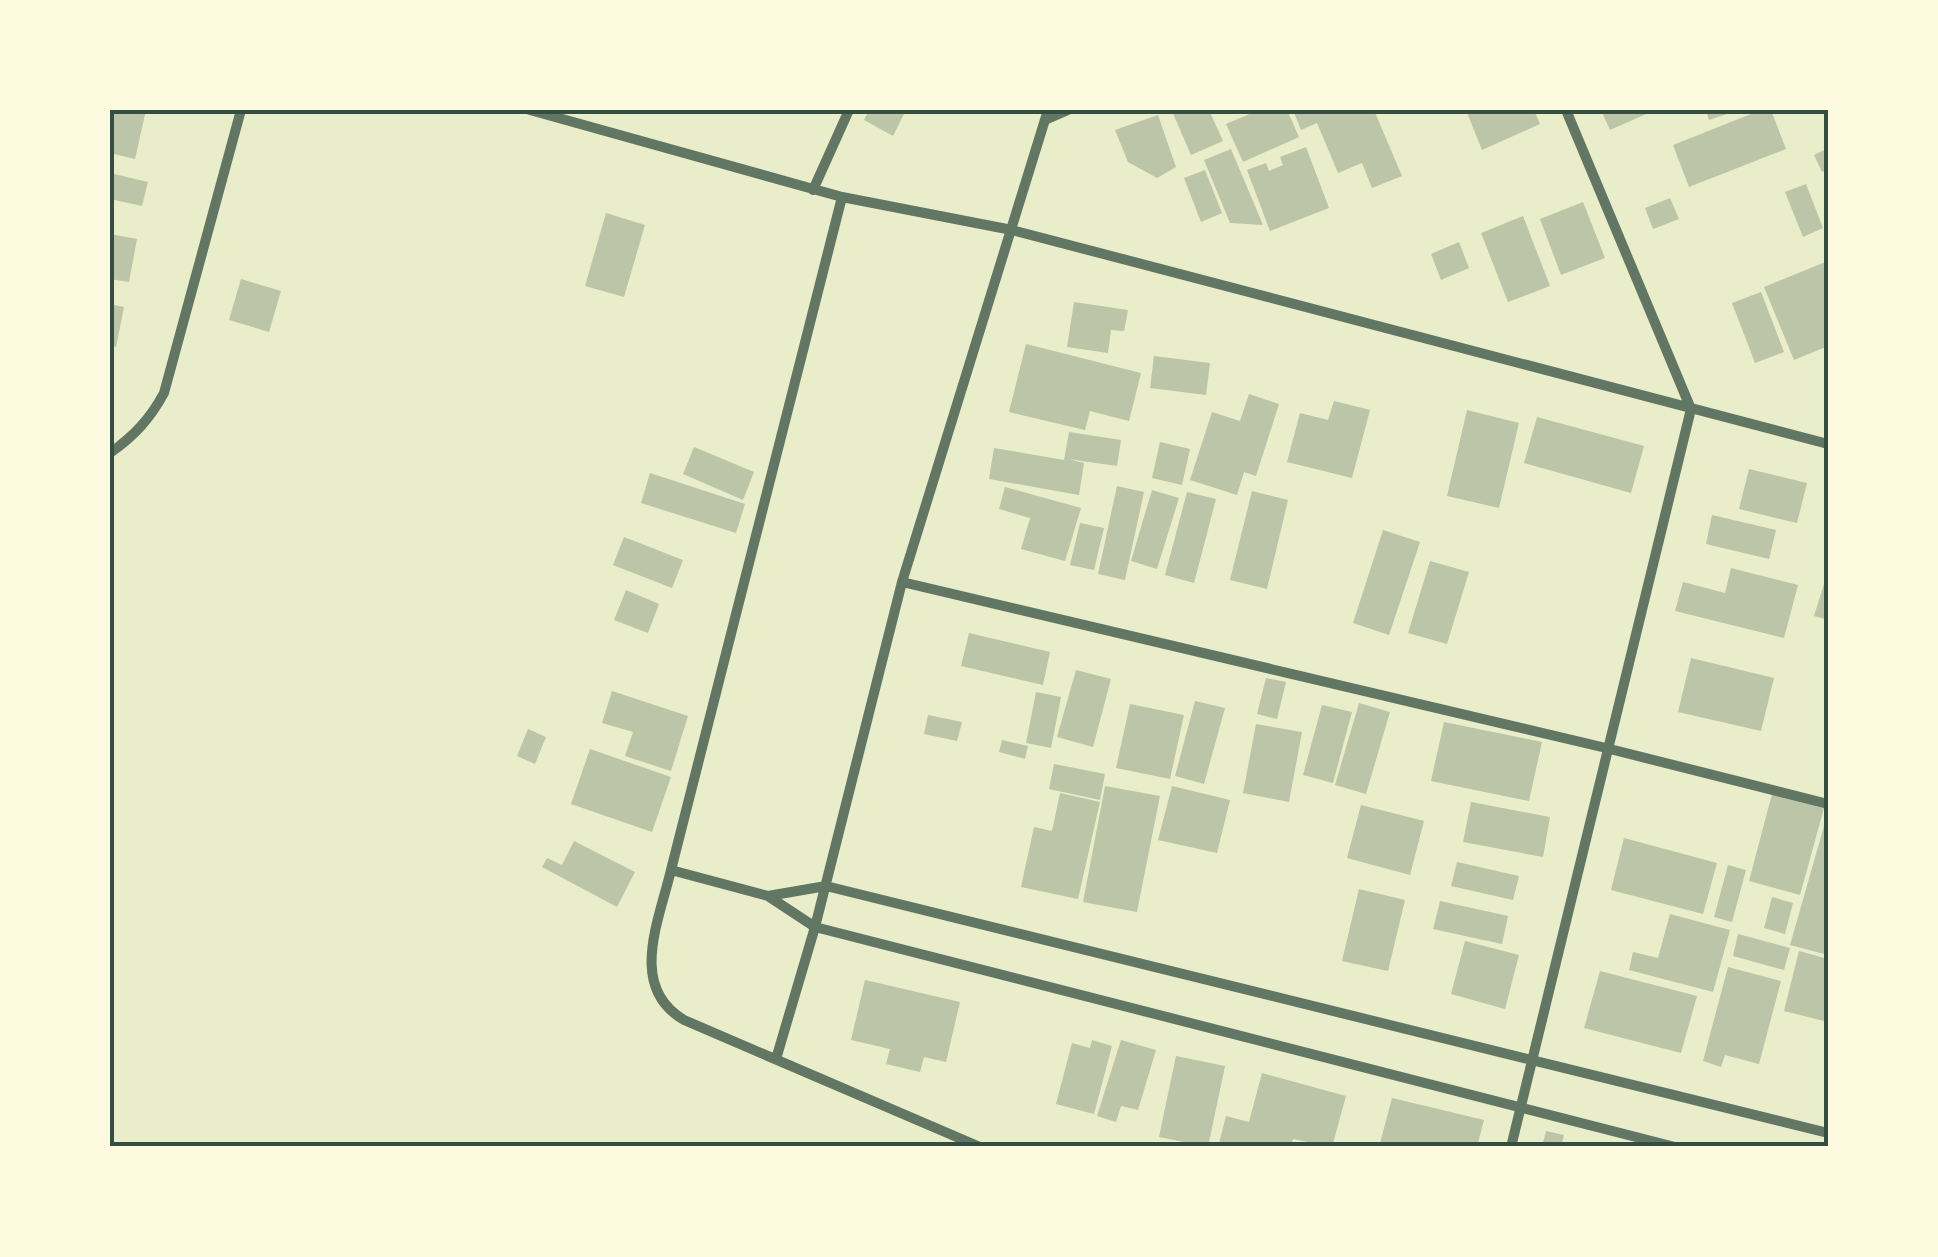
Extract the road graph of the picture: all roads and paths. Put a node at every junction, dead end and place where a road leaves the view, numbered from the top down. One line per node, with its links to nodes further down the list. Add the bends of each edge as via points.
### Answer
1 (241, 110): 12 (street, via 164,393 152,416)
2 (530, 110): 7 (street)
3 (850, 110): 7 (street)
4 (1068, 110): 6 (street)
5 (1566, 110): 10 (street)
6 (1046, 115): 9 (street)
7 (813, 190): 8 (street)
8 (842, 198): 9 (street); 16 (street)
9 (1012, 230): 10 (street); 13 (street)
10 (1690, 409): 11 (street); 14 (street)
11 (1828, 444)
12 (110, 453)
13 (902, 582): 14 (street); 17 (street)
14 (1606, 748): 15 (street); 20 (street)
15 (1828, 804)
16 (671, 870): 18 (street); 21 (street, via 651,956 659,999 684,1020)
17 (826, 886): 18 (street); 19 (street); 20 (street)
18 (768, 896): 19 (street)
19 (816, 927): 21 (street); 22 (street)
20 (1534, 1059): 22 (street); 23 (street)
21 (776, 1060): 24 (street)
22 (1521, 1108): 25 (street); 26 (street)
23 (1828, 1132)
24 (980, 1147)
25 (1511, 1147)
26 (1675, 1147)

